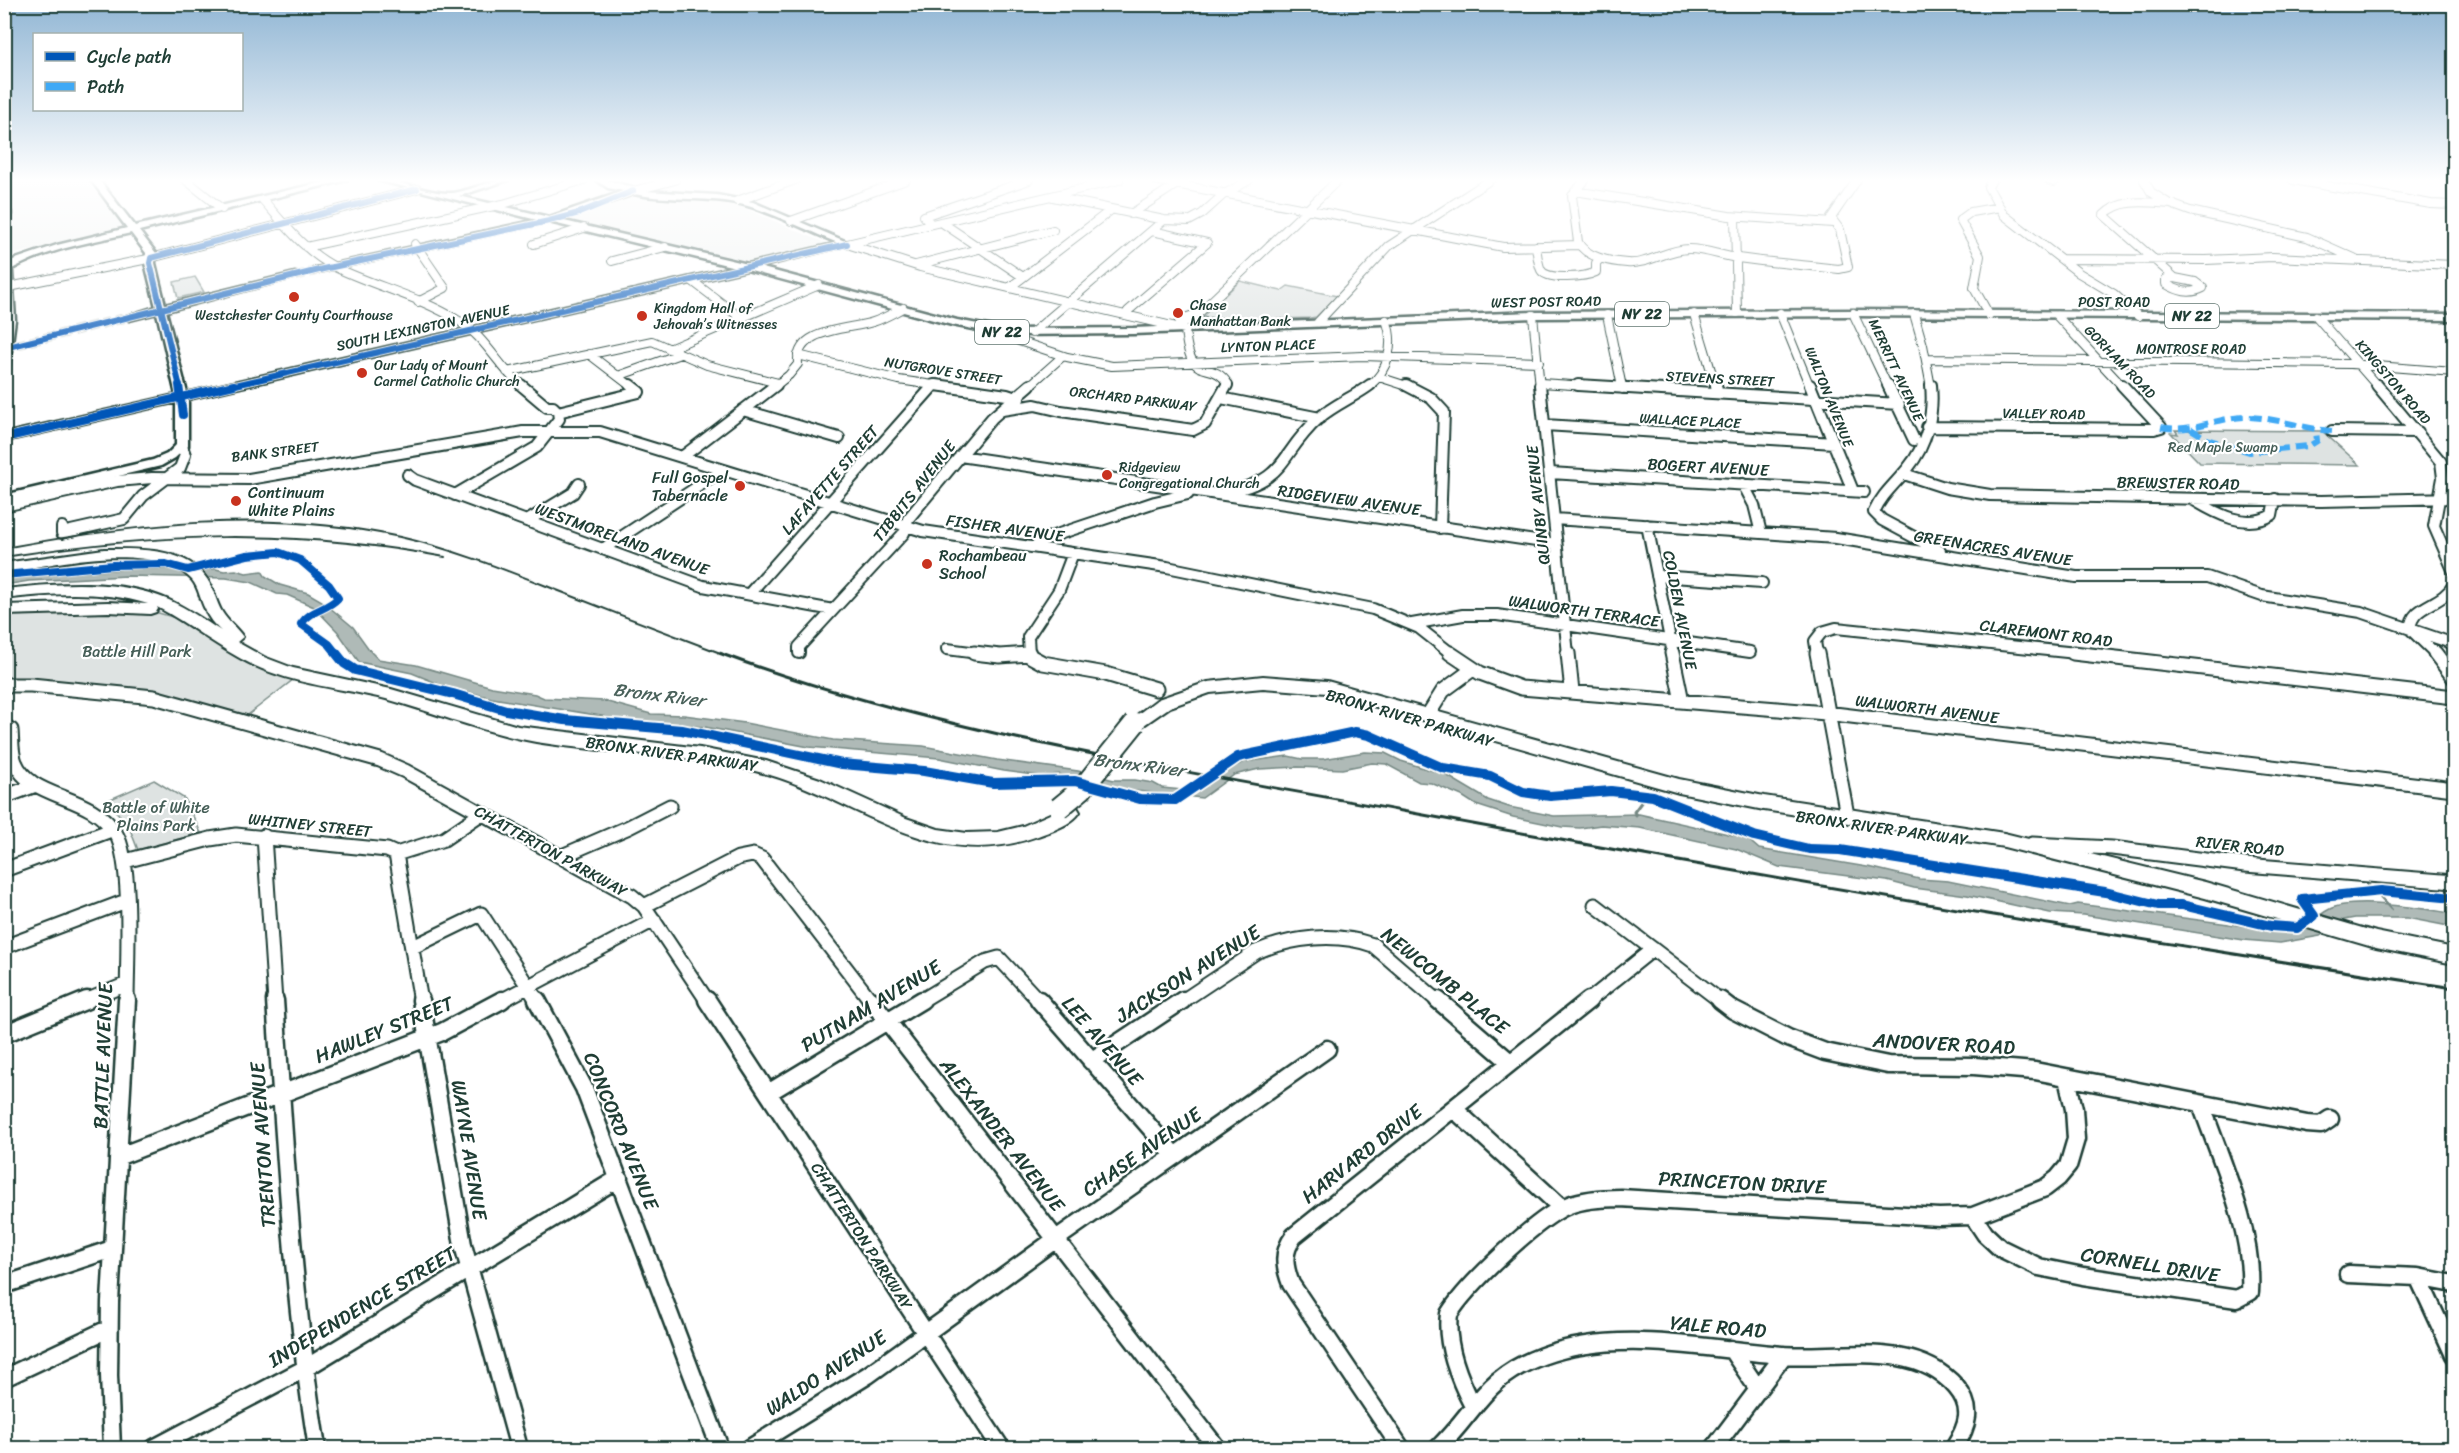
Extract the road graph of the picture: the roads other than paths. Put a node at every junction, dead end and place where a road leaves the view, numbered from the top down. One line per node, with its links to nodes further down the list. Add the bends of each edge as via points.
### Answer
1 (61, 248): 32 (main road)
2 (147, 248): 25 (main road)
3 (191, 248): 25 (street)
4 (307, 248): 35 (street)
5 (410, 248): 35 (main road)
6 (418, 248): 46 (street, via 445,288)
7 (662, 248): 31 (street)
8 (668, 248): 36 (main road, NY 22)
9 (831, 248): 36 (main road, SOUTH LEXINGTON AVENUE)
10 (859, 248): 33 (street)
11 (980, 248): 33 (street); 39 (street)
12 (1061, 248): 39 (street)
13 (1132, 248): 45 (street)
14 (1201, 248): 50 (street)
15 (1267, 248): 51 (street)
16 (1388, 248): 69 (street)
17 (1536, 248): 27 (street, via 1541,270 1559,277 1596,272)
18 (1583, 248): 27 (street)
19 (1736, 248): 26 (street)
20 (1844, 248): 26 (street, via 1846,269)
21 (1975, 248): 59 (street, via 1980,256 1974,288)
22 (2046, 248): 28 (street)
23 (2140, 248): 29 (street)
24 (2330, 248): 30 (street)
25 (151, 258): 43 (street); 49 (main road)
26 (1736, 258): 27 (street, via 1683,249 1636,263); 52 (street)
27 (1600, 259)
28 (2061, 259): 29 (street); 61 (street, via 2114,294)
29 (2154, 260): 30 (street, via 2273,256); 40 (street)
30 (2358, 260): 34 (street)
31 (612, 261)
32 (5, 264): 43 (main road, via 10,278)
33 (915, 265): 44 (street)
34 (2454, 265)
35 (335, 267): 37 (main road); 46 (street)
36 (748, 267): 41 (main road, SOUTH LEXINGTON AVENUE); 42 (main road, WEST POST ROAD / NY 22)
37 (316, 271)
38 (295, 276): 49 (main road)
39 (1023, 277): 44 (street)
40 (2175, 278)
41 (691, 280): 65 (street); 72 (main road, SOUTH LEXINGTON AVENUE)
42 (819, 285): 48 (main road, WEST POST ROAD / NY 22); 65 (street)
43 (6, 287): 67 (main road)
44 (1009, 288): 45 (street)
45 (1070, 301): 47 (street); 74 (street)
46 (418, 302): 72 (street, via 444,312)
47 (1099, 307): 50 (street); 71 (street)
48 (903, 308): 73 (main road, WEST POST ROAD / NY 22); 79 (street, via 873,322 817,335 801,346)
49 (162, 309): 63 (main road); 99 (main road)
50 (1128, 311): 71 (street)
51 (1199, 313): 68 (street, via 1199,318); 71 (street)
52 (1737, 313): 53 (main road, WEST POST ROAD / NY 22); 55 (main road, WEST POST ROAD / NY 22)
53 (1780, 313): 54 (main road, WEST POST ROAD / NY 22); 102 (street, WALTON AVENUE)
54 (1854, 313): 56 (main road, WEST POST ROAD / NY 22); 103 (street, MERRITT AVENUE)
55 (1694, 314): 58 (main road, WEST POST ROAD / NY 22); 98 (street)
56 (1916, 314): 59 (main road, POST ROAD / NY 22); 82 (street)
57 (1533, 315): 58 (main road, WEST POST ROAD / NY 22); 66 (main road, WEST POST ROAD / NY 22); 84 (street, QUINBY AVENUE)
58 (1607, 315): 97 (street)
59 (1989, 315): 60 (main road, POST ROAD / NY 22)
60 (2057, 316): 61 (main road, POST ROAD / NY 22); 85 (street, GORHAM ROAD)
61 (2138, 316): 62 (main road, POST ROAD / NY 22)
62 (2316, 316): 64 (main road, POST ROAD / NY 22); 88 (street, KINGSTON ROAD)
63 (129, 317)
64 (2454, 317)
65 (741, 318): 76 (street)
66 (1386, 320): 69 (main road, WEST POST ROAD / NY 22); 81 (street, via 1390,332)
67 (7, 321): 75 (main road)
68 (1207, 322): 70 (street); 71 (street)
69 (1318, 322): 70 (main road, WEST POST ROAD / NY 22); 71 (main road, WEST POST ROAD / NY 22)
70 (1243, 323): 71 (main road, WEST POST ROAD / NY 22)
71 (1179, 325): 74 (main road, WEST POST ROAD / NY 22); 86 (street)
72 (472, 331): 89 (street); 99 (main road, SOUTH LEXINGTON AVENUE)
73 (1004, 333): 74 (main road, WEST POST ROAD / NY 22); 80 (street, LYNTON PLACE)
74 (1032, 333)
75 (9, 347): 87 (main road)
76 (669, 349): 77 (street, via 652,341); 78 (street)
77 (589, 354): 89 (street); 92 (street)
78 (680, 354): 92 (street); 94 (street)
79 (798, 354): 94 (street, via 795,369); 96 (street, NUTGROVE STREET, via 898,380)
80 (1063, 356): 86 (street, LYNTON PLACE, via 1112,366); 100 (street, TIBBITS AVENUE)
81 (1389, 357): 83 (street, LYNTON PLACE); 84 (street, LYNTON PLACE); 93 (street)
82 (1926, 359): 85 (street, MONTROSE ROAD); 113 (street, via 1934,399)
83 (1222, 362): 86 (street, LYNTON PLACE); 91 (street, via 1207,367)
84 (1539, 362): 95 (street, QUINBY AVENUE)
85 (2101, 362): 88 (street, MONTROSE ROAD); 114 (street, GORHAM ROAD, via 2159,422)
86 (1192, 363): 91 (street)
87 (4, 365)
88 (2360, 365): 90 (street, MONTROSE ROAD); 116 (street, KINGSTON ROAD)
89 (507, 372): 105 (street)
90 (2454, 372)
91 (1217, 375): 101 (street, via 1228,384)
92 (618, 376): 108 (street, via 639,392)
93 (1379, 377): 109 (street, via 1363,392); 149 (street, via 1426,393 1444,412)
94 (778, 383): 106 (street)
95 (1541, 383): 97 (street, STEVENS STREET); 111 (street, QUINBY AVENUE)
96 (934, 385): 100 (street, NUTGROVE STREET); 142 (street, LAFAYETTE STREET)
97 (1622, 387): 98 (street, STEVENS STREET)
98 (1718, 393): 102 (street, STEVENS STREET)
99 (182, 396): 117 (main road, SOUTH LEXINGTON AVENUE); 121 (main road)
100 (1015, 398): 104 (street, ORCHARD PARKWAY); 107 (street, TIBBITS AVENUE); 110 (street, ORCHARD PARKWAY, via 1191,422)
101 (1221, 398): 109 (street); 110 (street)
102 (1815, 398): 103 (street, STEVENS STREET); 120 (street, WALTON AVENUE)
103 (1899, 404): 119 (street, MERRITT AVENUE)
104 (1039, 405): 107 (street, ORCHARD PARKWAY); 110 (street, ORCHARD PARKWAY, via 1189,429 1200,428)
105 (547, 407): 108 (street); 112 (street)
106 (743, 410): 118 (street); 123 (street)
107 (1002, 410): 122 (street, TIBBITS AVENUE)
108 (558, 412): 112 (street, via 560,417)
109 (1320, 418): 135 (street, via 1274,475 1238,491)
110 (1206, 419)
111 (1545, 425): 120 (street, WALLACE PLACE); 126 (street, QUINBY AVENUE)
112 (550, 427): 123 (street, FISHER AVENUE, via 600,432); 125 (street, BANK STREET, via 519,428 272,470); 130 (street, BANK STREET, via 264,477); 136 (street, via 537,447)
113 (1928, 427): 114 (street, VALLEY ROAD); 127 (street, via 1925,441)
114 (2160, 428)
115 (2332, 431): 116 (street)
116 (2418, 432): 138 (street, KINGSTON ROAD, via 2443,466)
117 (4, 438)
118 (839, 438)
119 (1914, 440)
120 (1834, 443): 133 (street, WALTON AVENUE)
121 (182, 446): 125 (street, via 185,455); 129 (main road, via 162,461)
122 (960, 456): 135 (street, RIDGEVIEW AVENUE); 148 (street, TIBBITS AVENUE, via 908,519)
123 (682, 457): 124 (street, FISHER AVENUE)
124 (723, 470): 142 (street, FISHER AVENUE); 153 (street)
125 (177, 471): 129 (street, BANK STREET); 130 (street)
126 (1550, 473): 132 (street, BOGERT AVENUE); 144 (street, QUINBY AVENUE)
127 (1904, 474): 137 (street, BREWSTER ROAD, via 1990,495); 156 (street, via 1879,503 1875,514)
128 (408, 475): 136 (street, WESTMORELAND AVENUE)
129 (96, 478): 141 (main road, BANK STREET)
130 (168, 478): 143 (street, BANK STREET, via 117,482); 147 (street, via 143,496 121,521 62,533)
131 (579, 484): 145 (street, via 573,493)
132 (1743, 484): 133 (street, BOGERT AVENUE); 150 (street, via 1754,505)
133 (1853, 491): 134 (street, BOGERT AVENUE)
134 (1864, 492)
135 (1207, 494): 149 (street, RIDGEVIEW AVENUE); 152 (street, via 1155,502 1042,540)
136 (455, 495): 145 (street, WESTMORELAND AVENUE)
137 (2192, 498): 140 (street, BREWSTER ROAD); 140 (street, via 2221,514 2253,521 2272,515)
138 (2440, 498): 139 (street, BREWSTER ROAD); 140 (street, BREWSTER ROAD); 154 (street, KINGSTON ROAD, via 2434,526)
139 (2454, 498)
140 (2275, 499)
141 (4, 500)
142 (830, 503): 148 (street, FISHER AVENUE); 163 (street, LAFAYETTE STREET)
143 (4, 506)
144 (1554, 519): 146 (street, GREENACRES AVENUE); 151 (street, QUINBY AVENUE)
145 (526, 521): 153 (street, WESTMORELAND AVENUE)
146 (1647, 525): 150 (street, GREENACRES AVENUE); 159 (street, COLDEN AVENUE)
147 (62, 527)
148 (906, 527): 152 (street, FISHER AVENUE); 165 (street, TIBBITS AVENUE)
149 (1440, 528): 151 (street, RIDGEVIEW AVENUE)
150 (1761, 533): 156 (street, GREENACRES AVENUE, via 1836,538)
151 (1556, 544): 168 (street, QUINBY AVENUE)
152 (1035, 547): 155 (street, FISHER AVENUE)
153 (603, 549): 163 (street, WESTMORELAND AVENUE, via 703,586)
154 (2450, 552): 158 (street, KINGSTON ROAD)
155 (1073, 553): 167 (street, FISHER AVENUE, via 1251,583 1363,607); 176 (street, via 1059,590 1031,631)
156 (1944, 556): 169 (street, GREENACRES AVENUE, via 2076,577 2206,577 2262,596 2361,612)
157 (4, 568): 170 (highway, via 82,556 155,556 195,573 215,614)
158 (2454, 572)
159 (1657, 576): 160 (street); 171 (street, COLDEN AVENUE)
160 (1761, 583)
161 (2454, 584): 169 (street, via 2442,600 2411,615)
162 (4, 592): 166 (highway, BRONX RIVER PARKWAY, via 124,594 169,607); 170 (highway, BRONX RIVER PARKWAY, via 66,586 136,590 176,603)
163 (749, 594): 165 (street, WESTMORELAND AVENUE)
164 (4, 610): 166 (highway, via 136,607)
165 (833, 610): 174 (street, TIBBITS AVENUE)
166 (195, 623): 193 (highway, BRONX RIVER PARKWAY, via 247,655 288,672 519,732 762,766 818,785 935,836 960,840 1006,837 1041,827)
167 (1412, 624): 168 (street, WALWORTH TERRACE, via 1488,614); 178 (street, WALWORTH AVENUE)
168 (1566, 625): 171 (street, WALWORTH TERRACE); 182 (street, QUINBY AVENUE)
169 (2410, 629): 172 (street, GREENACRES AVENUE); 177 (street)
170 (235, 637): 193 (highway, BRONX RIVER PARKWAY, via 292,665 392,687 504,721 768,759 817,775 918,821 948,829 1000,830)
171 (1670, 640): 175 (street, WALWORTH TERRACE); 184 (street, COLDEN AVENUE)
172 (2454, 645): 177 (street, via 2440,652)
173 (947, 649): 176 (street, via 1000,656)
174 (799, 652)
175 (1750, 652)
176 (1029, 654): 181 (street, via 1037,662 1106,674)
177 (2444, 663): 179 (street)
178 (1473, 669): 182 (street, WALWORTH AVENUE, via 1513,686); 186 (street, via 1443,691)
179 (2454, 678)
180 (4, 685): 194 (street, CHATTERTON PARKWAY, via 144,695 178,703 380,760)
181 (1156, 689)
182 (1572, 693): 184 (street, WALWORTH AVENUE)
183 (2454, 697): 185 (street, CLAREMONT ROAD, via 1836,628 1822,632 1815,641)
184 (1682, 701): 185 (street, WALWORTH AVENUE)
185 (1827, 713): 190 (street, WALWORTH AVENUE); 195 (street, CLAREMONT ROAD)
186 (1428, 715): 187 (highway, BRONX RIVER PARKWAY, via 1334,688 1263,682 1185,694 1158,706); 195 (highway, BRONX RIVER PARKWAY, via 1668,783)
187 (1140, 725): 193 (highway, BRONX RIVER PARKWAY, via 1093,791); 195 (highway, BRONX RIVER PARKWAY, via 1174,706 1209,695 1255,689 1309,691 1676,793 1739,806)
188 (7, 734): 189 (street, BATTLE AVENUE, via 17,767)
189 (36, 785): 191 (street); 196 (street, BATTLE AVENUE, via 87,806)
190 (2454, 789)
191 (4, 797)
192 (670, 806): 200 (street)
193 (1064, 810)
194 (482, 813): 199 (street, WHITNEY STREET, via 444,839); 200 (street, CHATTERTON PARKWAY)
195 (1847, 819): 198 (highway, BRONX RIVER PARKWAY, via 1956,830); 208 (highway, BRONX RIVER PARKWAY, via 2028,853)
196 (114, 829): 201 (street, BATTLE AVENUE); 202 (street)
197 (264, 836): 199 (street, WHITNEY STREET); 201 (street, WHITNEY STREET, via 219,837); 226 (street, TRENTON AVENUE)
198 (2023, 844): 203 (street, RIVER ROAD, via 2089,845 2247,865); 208 (highway, BRONX RIVER PARKWAY, via 2205,890)
199 (396, 854): 211 (street, WAYNE AVENUE)
200 (562, 856): 206 (street, CHATTERTON PARKWAY)
201 (125, 861): 204 (street, BATTLE AVENUE)
202 (4, 870)
203 (2454, 882)
204 (126, 902): 210 (street); 216 (street, BATTLE AVENUE)
205 (1595, 905): 212 (street, ANDOVER ROAD)
206 (644, 906): 207 (street, CHATTERTON PARKWAY); 218 (street, ALEXANDER AVENUE, via 733,860 758,856)
207 (654, 920): 217 (street, HAWLEY STREET); 225 (street, CHATTERTON PARKWAY)
208 (2331, 930): 213 (highway, BRONX RIVER PARKWAY); 215 (highway, BRONX RIVER PARKWAY, via 2393,951)
209 (1349, 940): 222 (street, JACKSON AVENUE, via 1289,940 1264,948); 223 (street, NEWCOMB PLACE, via 1367,942 1384,953)
210 (4, 947)
211 (413, 947): 217 (street, CONCORD AVENUE, via 481,914); 220 (street, WAYNE AVENUE)
212 (1653, 949): 223 (street, HARVARD DRIVE); 224 (street, ANDOVER ROAD, via 1733,1010 1780,1035 1825,1052 1888,1065 1994,1067)
213 (2454, 956)
214 (996, 958): 218 (street, PUTNAM AVENUE); 222 (street, LEE AVENUE, via 1008,964)
215 (2454, 964)
216 (127, 984): 219 (street); 231 (street, BATTLE AVENUE)
217 (530, 987): 220 (street, HAWLEY STREET); 232 (street, CONCORD AVENUE, via 584,1088)
218 (886, 1021): 225 (street, PUTNAM AVENUE); 235 (street, ALEXANDER AVENUE)
219 (4, 1034)
220 (429, 1037): 226 (street, HAWLEY STREET); 237 (street, WAYNE AVENUE)
221 (1326, 1049): 230 (street, CHASE AVENUE)
222 (1091, 1060): 230 (street, LEE AVENUE)
223 (1510, 1062): 228 (street, HARVARD DRIVE)
224 (2067, 1078): 227 (street, ANDOVER ROAD); 234 (street, PRINCETON DRIVE, via 2076,1140 2067,1170 2045,1188)
225 (768, 1092): 243 (street, CHATTERTON PARKWAY)
226 (280, 1095): 231 (street, HAWLEY STREET); 247 (street, TRENTON AVENUE, via 294,1290)
227 (2201, 1104): 229 (street, ANDOVER ROAD, via 2307,1124 2321,1125); 234 (street, CORNELL DRIVE, via 2242,1229 2253,1279 2250,1292 2237,1299 2037,1265 1998,1246 1982,1231)
228 (1454, 1109): 233 (street); 259 (street, HARVARD DRIVE, via 1294,1236 1285,1249 1284,1267 1291,1284)
229 (2330, 1119)
230 (1174, 1155): 235 (street, CHASE AVENUE)
231 (120, 1156): 236 (street, BATTLE AVENUE)
232 (619, 1178): 237 (street, INDEPENDENCE STREET); 255 (street, CONCORD AVENUE)
233 (1562, 1208): 234 (street, PRINCETON DRIVE, via 1594,1199 1620,1198 1921,1217); 250 (street, PRINCETON DRIVE, via 1465,1291 1450,1312 1449,1335 1466,1395)
234 (1973, 1215)
235 (1056, 1239): 243 (street, CHASE AVENUE); 258 (street, ALEXANDER AVENUE)
236 (112, 1249): 241 (street); 242 (street, BATTLE AVENUE)
237 (470, 1269): 247 (street, INDEPENDENCE STREET); 254 (street, WAYNE AVENUE)
238 (2348, 1274): 239 (street)
239 (2418, 1277): 240 (street); 246 (street)
240 (2454, 1284)
241 (4, 1285)
242 (108, 1329): 248 (street); 251 (street, BATTLE AVENUE)
243 (925, 1333): 256 (street, WALDO AVENUE, via 843,1392); 257 (street, CHATTERTON PARKWAY)
244 (1731, 1349): 245 (street, YALE ROAD); 249 (street); 250 (street, YALE ROAD, via 1624,1343 1562,1350 1522,1365 1486,1390)
245 (1784, 1355): 249 (street); 262 (street, YALE ROAD, via 1900,1358 1931,1366 1955,1386 1969,1413)
246 (2454, 1355)
247 (304, 1370): 252 (street, INDEPENDENCE STREET); 253 (street, TRENTON AVENUE)
248 (4, 1378)
249 (1758, 1389): 261 (street)
250 (1473, 1406): 260 (street, YALE ROAD)
251 (112, 1449)
252 (154, 1449)
253 (317, 1449)
254 (519, 1449)
255 (720, 1449)
256 (750, 1449)
257 (1001, 1449)
258 (1217, 1449)
259 (1401, 1449)
260 (1438, 1449)
261 (1714, 1449)
262 (1954, 1449)

